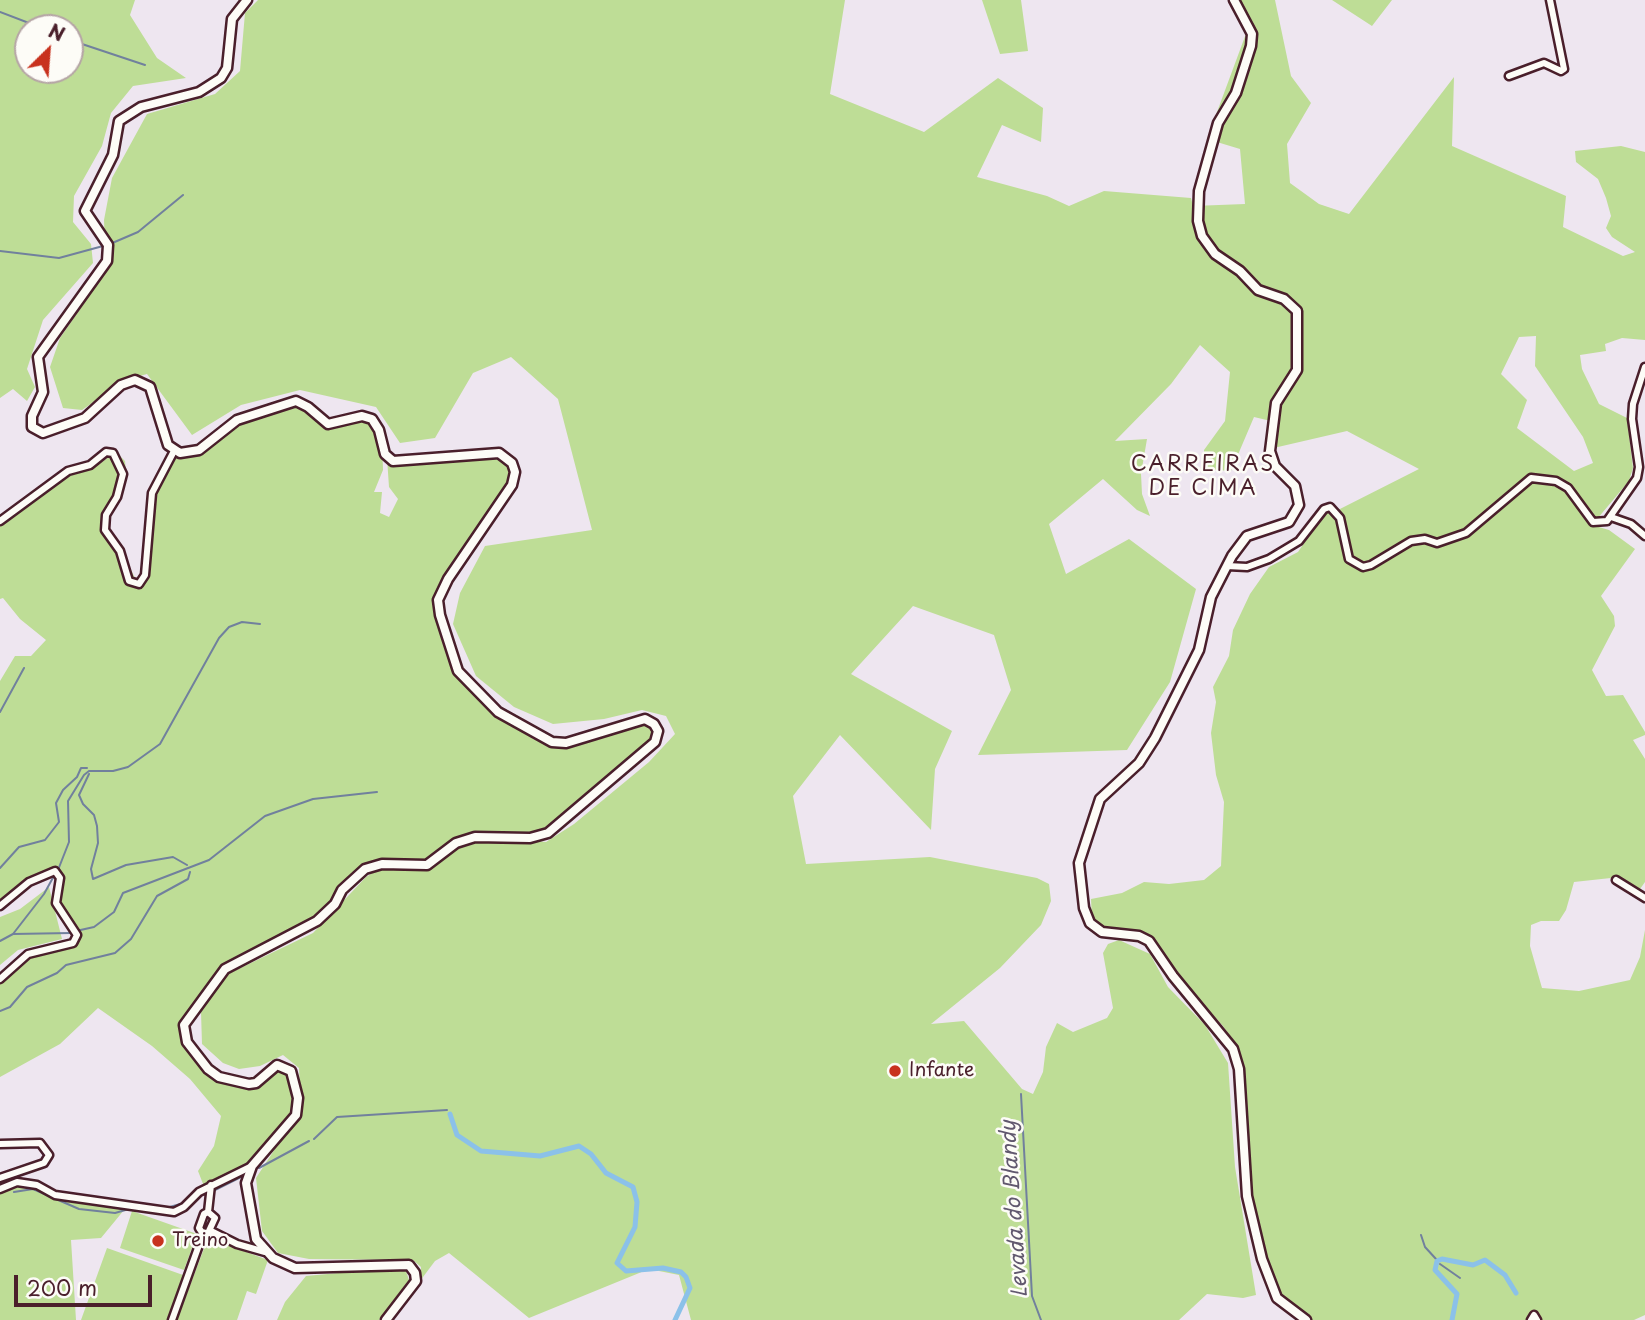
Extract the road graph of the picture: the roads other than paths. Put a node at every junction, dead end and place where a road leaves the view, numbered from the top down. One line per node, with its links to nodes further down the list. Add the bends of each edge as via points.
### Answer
1 (247, 0): 6 (main road, via 232,19 227,68 221,78 199,92 128,112 119,121 113,155 85,211 107,245 107,261 38,357 44,387 31,421 35,430 46,432 85,418 121,385 135,380 150,387 165,437)
2 (1234, 0): 10 (main road, via 1252,34 1251,46 1236,93 1218,123 1199,191 1198,221 1215,254 1258,290 1284,299 1297,311 1297,370 1276,402 1270,454 1300,500 1289,522 1247,536)
3 (1550, 0): 4 (street, via 1564,69 1544,63)
4 (1509, 76)
5 (1645, 367): 7 (street, via 1633,404 1637,478)
6 (174, 451): 8 (street, via 152,493 145,575 139,584 129,581 120,551 105,530 106,515 123,474 113,453 60,476); 16 (main road, via 193,453 229,424 296,401 328,424 362,416 372,419 385,454 393,461 487,453 507,458 515,472 512,485 448,579 439,600 458,671 498,712 552,742 566,743 645,719 658,731 655,742 548,833 530,838 475,837 456,843 427,865 382,864 365,869 317,921 236,962 217,977 184,1026 187,1042 208,1069 227,1079 252,1084 277,1065 287,1067 298,1098 296,1115)
7 (1611, 517): 9 (street, via 1631,524); 10 (street, via 1593,522 1562,484 1531,478 1466,533 1437,543 1411,541 1371,565 1363,567 1349,559 1340,517 1330,507 1299,541 1269,559 1247,567)
8 (0, 521)
9 (1645, 536)
10 (1227, 566): 26 (main road, via 1211,597 1199,650 1155,738 1139,763 1096,807 1082,849 1080,881 1090,923 1102,932 1150,941 1233,1049 1239,1069 1247,1196 1262,1259 1277,1298)
11 (1616, 880): 12 (street)
12 (1645, 898)
13 (0, 906): 14 (street, via 22,886 54,872 60,882 56,903 77,934 73,943 28,954)
14 (0, 979)
15 (0, 1144): 17 (street, via 40,1143 49,1157 44,1163)
16 (252, 1166): 18 (street); 23 (main road, via 247,1198 256,1239)
17 (0, 1178)
18 (211, 1185): 19 (street, via 174,1212 68,1198 17,1182); 20 (street)
19 (0, 1189)
20 (208, 1212): 21 (street, via 215,1216); 22 (street, via 199,1228)
21 (211, 1231): 22 (street); 23 (street)
22 (203, 1234): 24 (street)
23 (265, 1252): 25 (main road, via 295,1268 409,1265 416,1281)
24 (172, 1320)
25 (386, 1320)
26 (1306, 1320)
27 (1531, 1320): 28 (street, via 1534,1315)
28 (1537, 1320)

